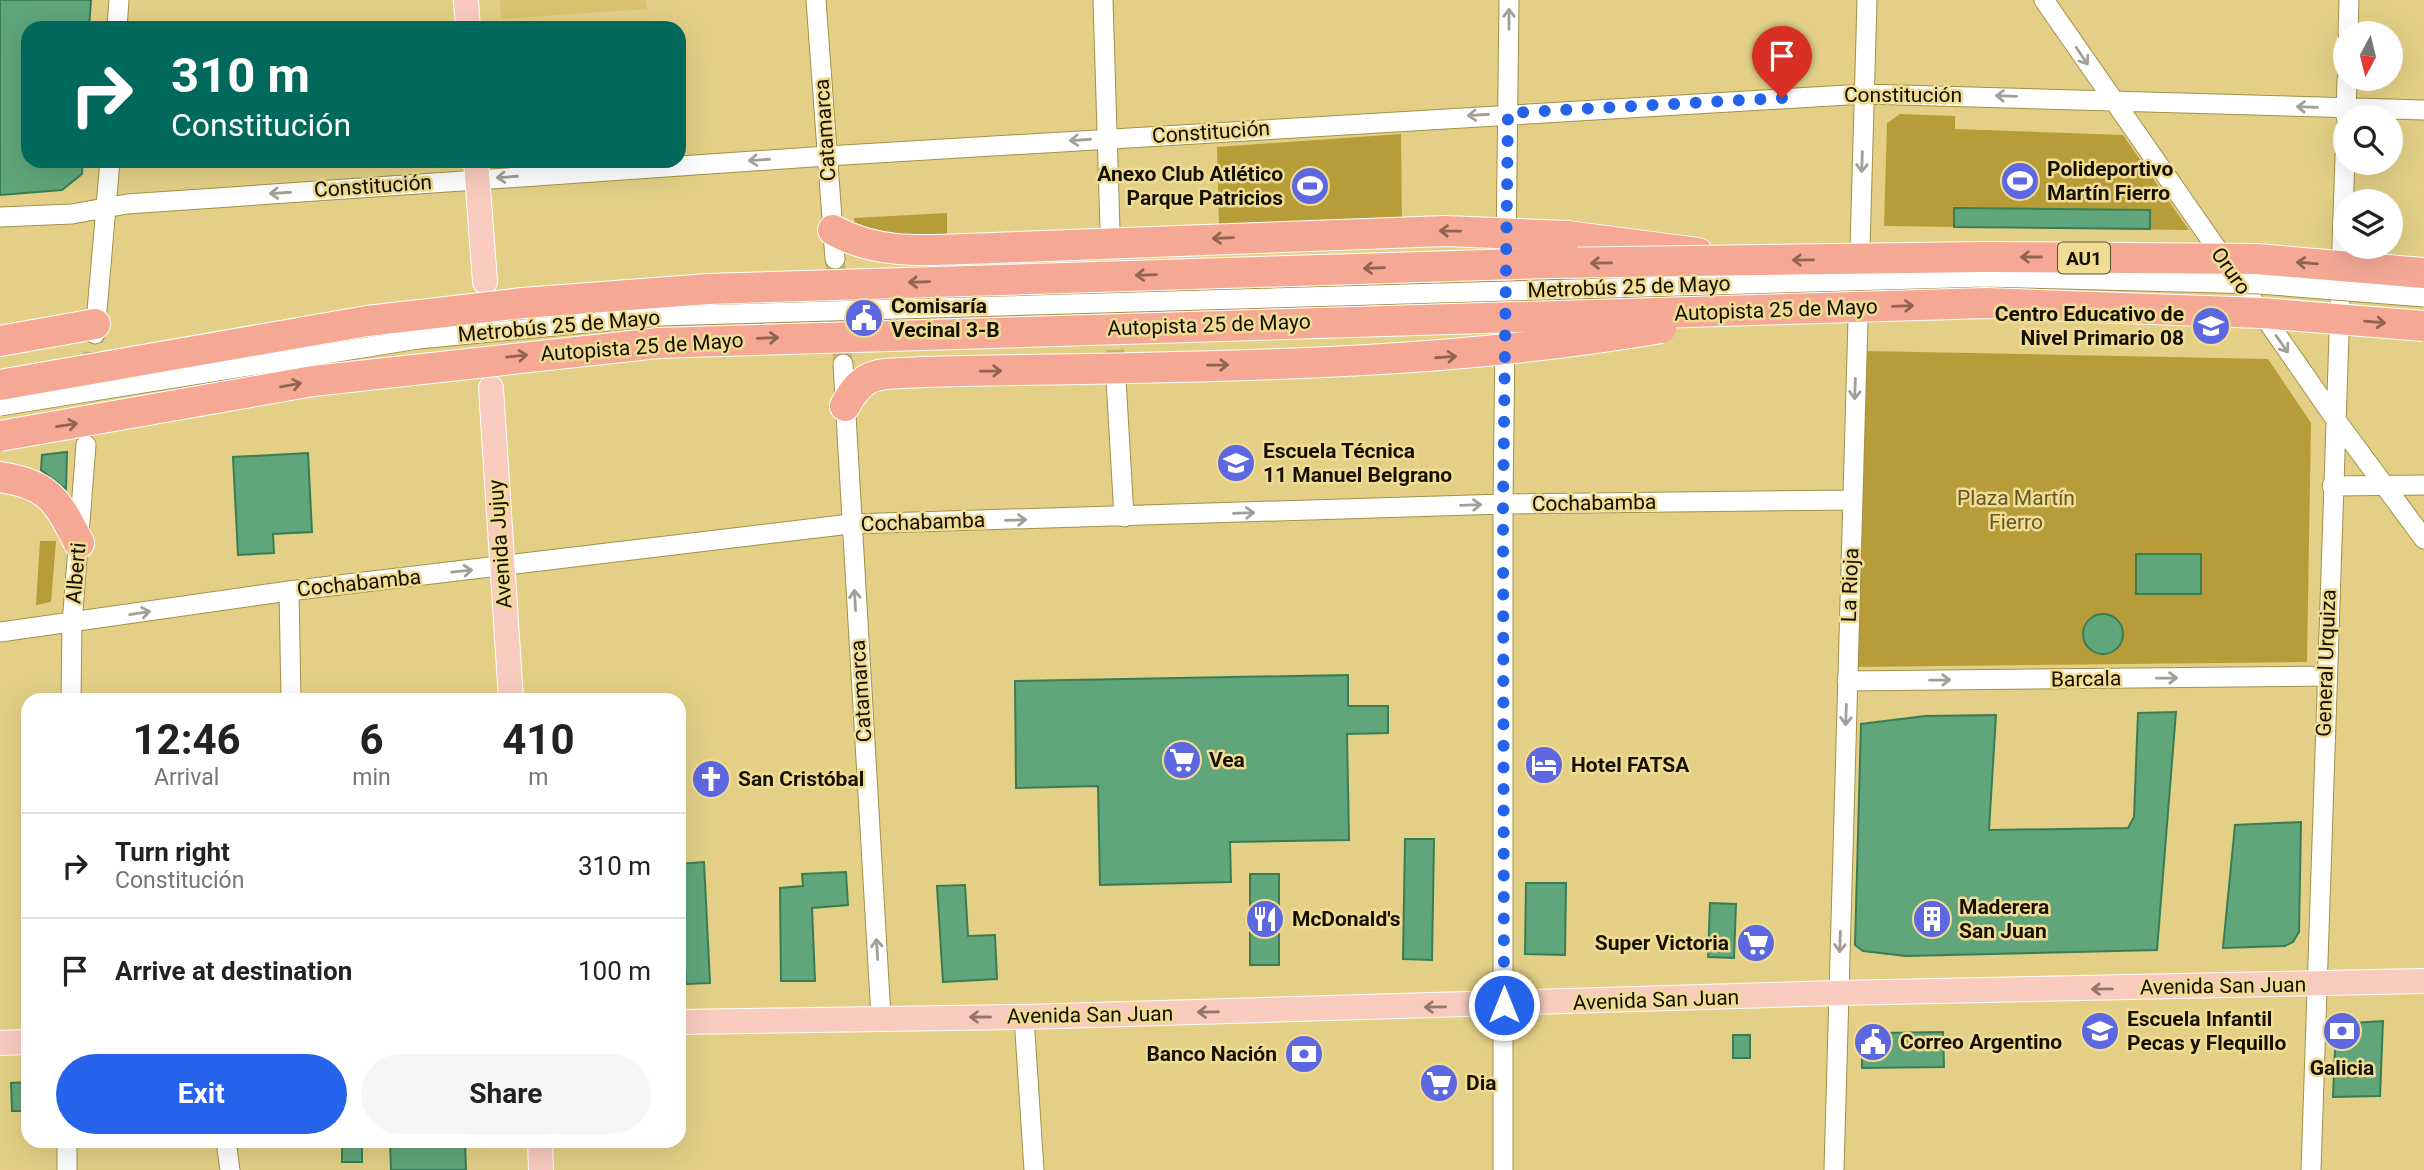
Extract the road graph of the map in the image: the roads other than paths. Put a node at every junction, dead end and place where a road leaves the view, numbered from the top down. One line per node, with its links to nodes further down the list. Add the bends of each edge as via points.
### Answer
1 (119, 0): 9 (street)
2 (466, 0): 10 (main road)
3 (816, 0): 19 (street, Catamarca)
4 (1103, 0): 18 (street)
5 (1509, 0): 17 (street, one-way to 5)
6 (1867, 0): 12 (street, La Rioja)
7 (2044, 0): 13 (street, Oruro, one-way to 13)
8 (2349, 0): 11 (street)
9 (118, 21)
10 (468, 21)
11 (2348, 21)
12 (1864, 94): 13 (street, Constitución, one-way to 12); 17 (street, Constitución); 50 (street, La Rioja, one-way to 50)
13 (2111, 99): 16 (street, Constitución, one-way to 13); 43 (street, Oruro, one-way to 43)
14 (2424, 110): 15 (street, Constitución)
15 (2403, 111)
16 (2333, 112)
17 (1508, 113): 18 (street, Constitución, one-way to 18); 51 (street)
18 (1107, 139): 19 (street, Constitución, one-way to 19); 27 (street)
19 (827, 156): 20 (street, Constitución, one-way to 20); 28 (street, Catamarca)
20 (686, 162)
21 (109, 168): 25 (street)
22 (527, 168): 23 (street, Constitución, one-way to 23)
23 (477, 170): 25 (street, Constitución, one-way to 25); 31 (main road)
24 (2344, 175): 43 (street, General Urquiza)
25 (106, 208): 26 (street, Constitución); 35 (street)
26 (0, 217)
27 (1110, 229)
28 (834, 245): 29 (highway, one-way to 28, bridge, via 1603,239 1445,230 993,248)
29 (1743, 261): 30 (highway, AU1, one-way to 29, bridge, via 2256,259); 39 (highway, AU1, one-way to 39, bridge, via 814,285 612,295 367,321)
30 (2424, 273)
31 (485, 282)
32 (2424, 297): 41 (street, Metrobús 25 de Mayo, bridge, via 2259,284 1985,277 660,316 418,339)
33 (1761, 311): 34 (highway, Autopista 25 de Mayo, one-way to 34, bridge, via 1986,303 2262,313); 42 (highway, one-way to 33, bridge, via 866,377 1388,361 1576,343); 44 (highway, Autopista 25 de Mayo, one-way to 33, bridge, via 313,381 658,343)
34 (2424, 326)
35 (95, 330): 36 (highway)
36 (0, 341)
37 (843, 364): 42 (street, Catamarca)
38 (1116, 379): 52 (street)
39 (0, 385)
40 (491, 388): 56 (main road, Avenida Jujuy)
41 (0, 406)
42 (845, 406): 53 (street, Catamarca)
43 (2336, 420): 48 (street, General Urquiza); 49 (street, Oruro)
44 (0, 436)
45 (86, 445): 55 (street, Alberti)
46 (0, 477): 55 (highway, via 30,485 53,498)
47 (2424, 485): 49 (street)
48 (2332, 486): 49 (street); 60 (street, General Urquiza)
49 (2385, 486): 54 (street, Oruro)
50 (1852, 500): 51 (street, Cochabamba); 61 (street, La Rioja)
51 (1503, 504): 52 (street, Cochabamba, one-way to 51); 68 (street)
52 (1124, 517): 53 (street, Cochabamba, one-way to 52)
53 (850, 524): 56 (street, Cochabamba); 69 (street, Catamarca, one-way to 53)
54 (2424, 540)
55 (79, 543): 58 (street, Alberti)
56 (501, 567): 57 (street, Cochabamba, one-way to 56); 64 (main road, Avenida Jujuy)
57 (289, 590): 58 (street, Cochabamba, one-way to 57); 63 (street)
58 (72, 624): 59 (street, Cochabamba); 62 (street, Alberti)
59 (0, 632)
60 (2325, 676): 61 (street, Barcala, one-way to 60); 66 (street, General Urquiza)
61 (1847, 681): 67 (street, La Rioja, one-way to 67)
62 (71, 693)
63 (291, 693)
64 (510, 693)
65 (2424, 981): 66 (main road, Avenida San Juan)
66 (2317, 985): 67 (main road, Avenida San Juan, one-way to 67); 83 (street, General Urquiza)
67 (1838, 993): 68 (main road, Avenida San Juan); 82 (street, La Rioja)
68 (1504, 1005): 70 (main road, Avenida San Juan, one-way to 70); 81 (street)
69 (881, 1017): 70 (main road, Avenida San Juan, one-way to 69); 71 (main road, Avenida San Juan)
70 (1024, 1017): 80 (street)
71 (686, 1021)
72 (0, 1042): 73 (main road)
73 (21, 1042)
74 (67, 1148): 77 (street)
75 (227, 1148): 78 (street)
76 (540, 1148): 79 (main road)
77 (66, 1170)
78 (230, 1170)
79 (541, 1170)
80 (1034, 1170)
81 (1503, 1170)
82 (1835, 1170)
83 (2311, 1170)

